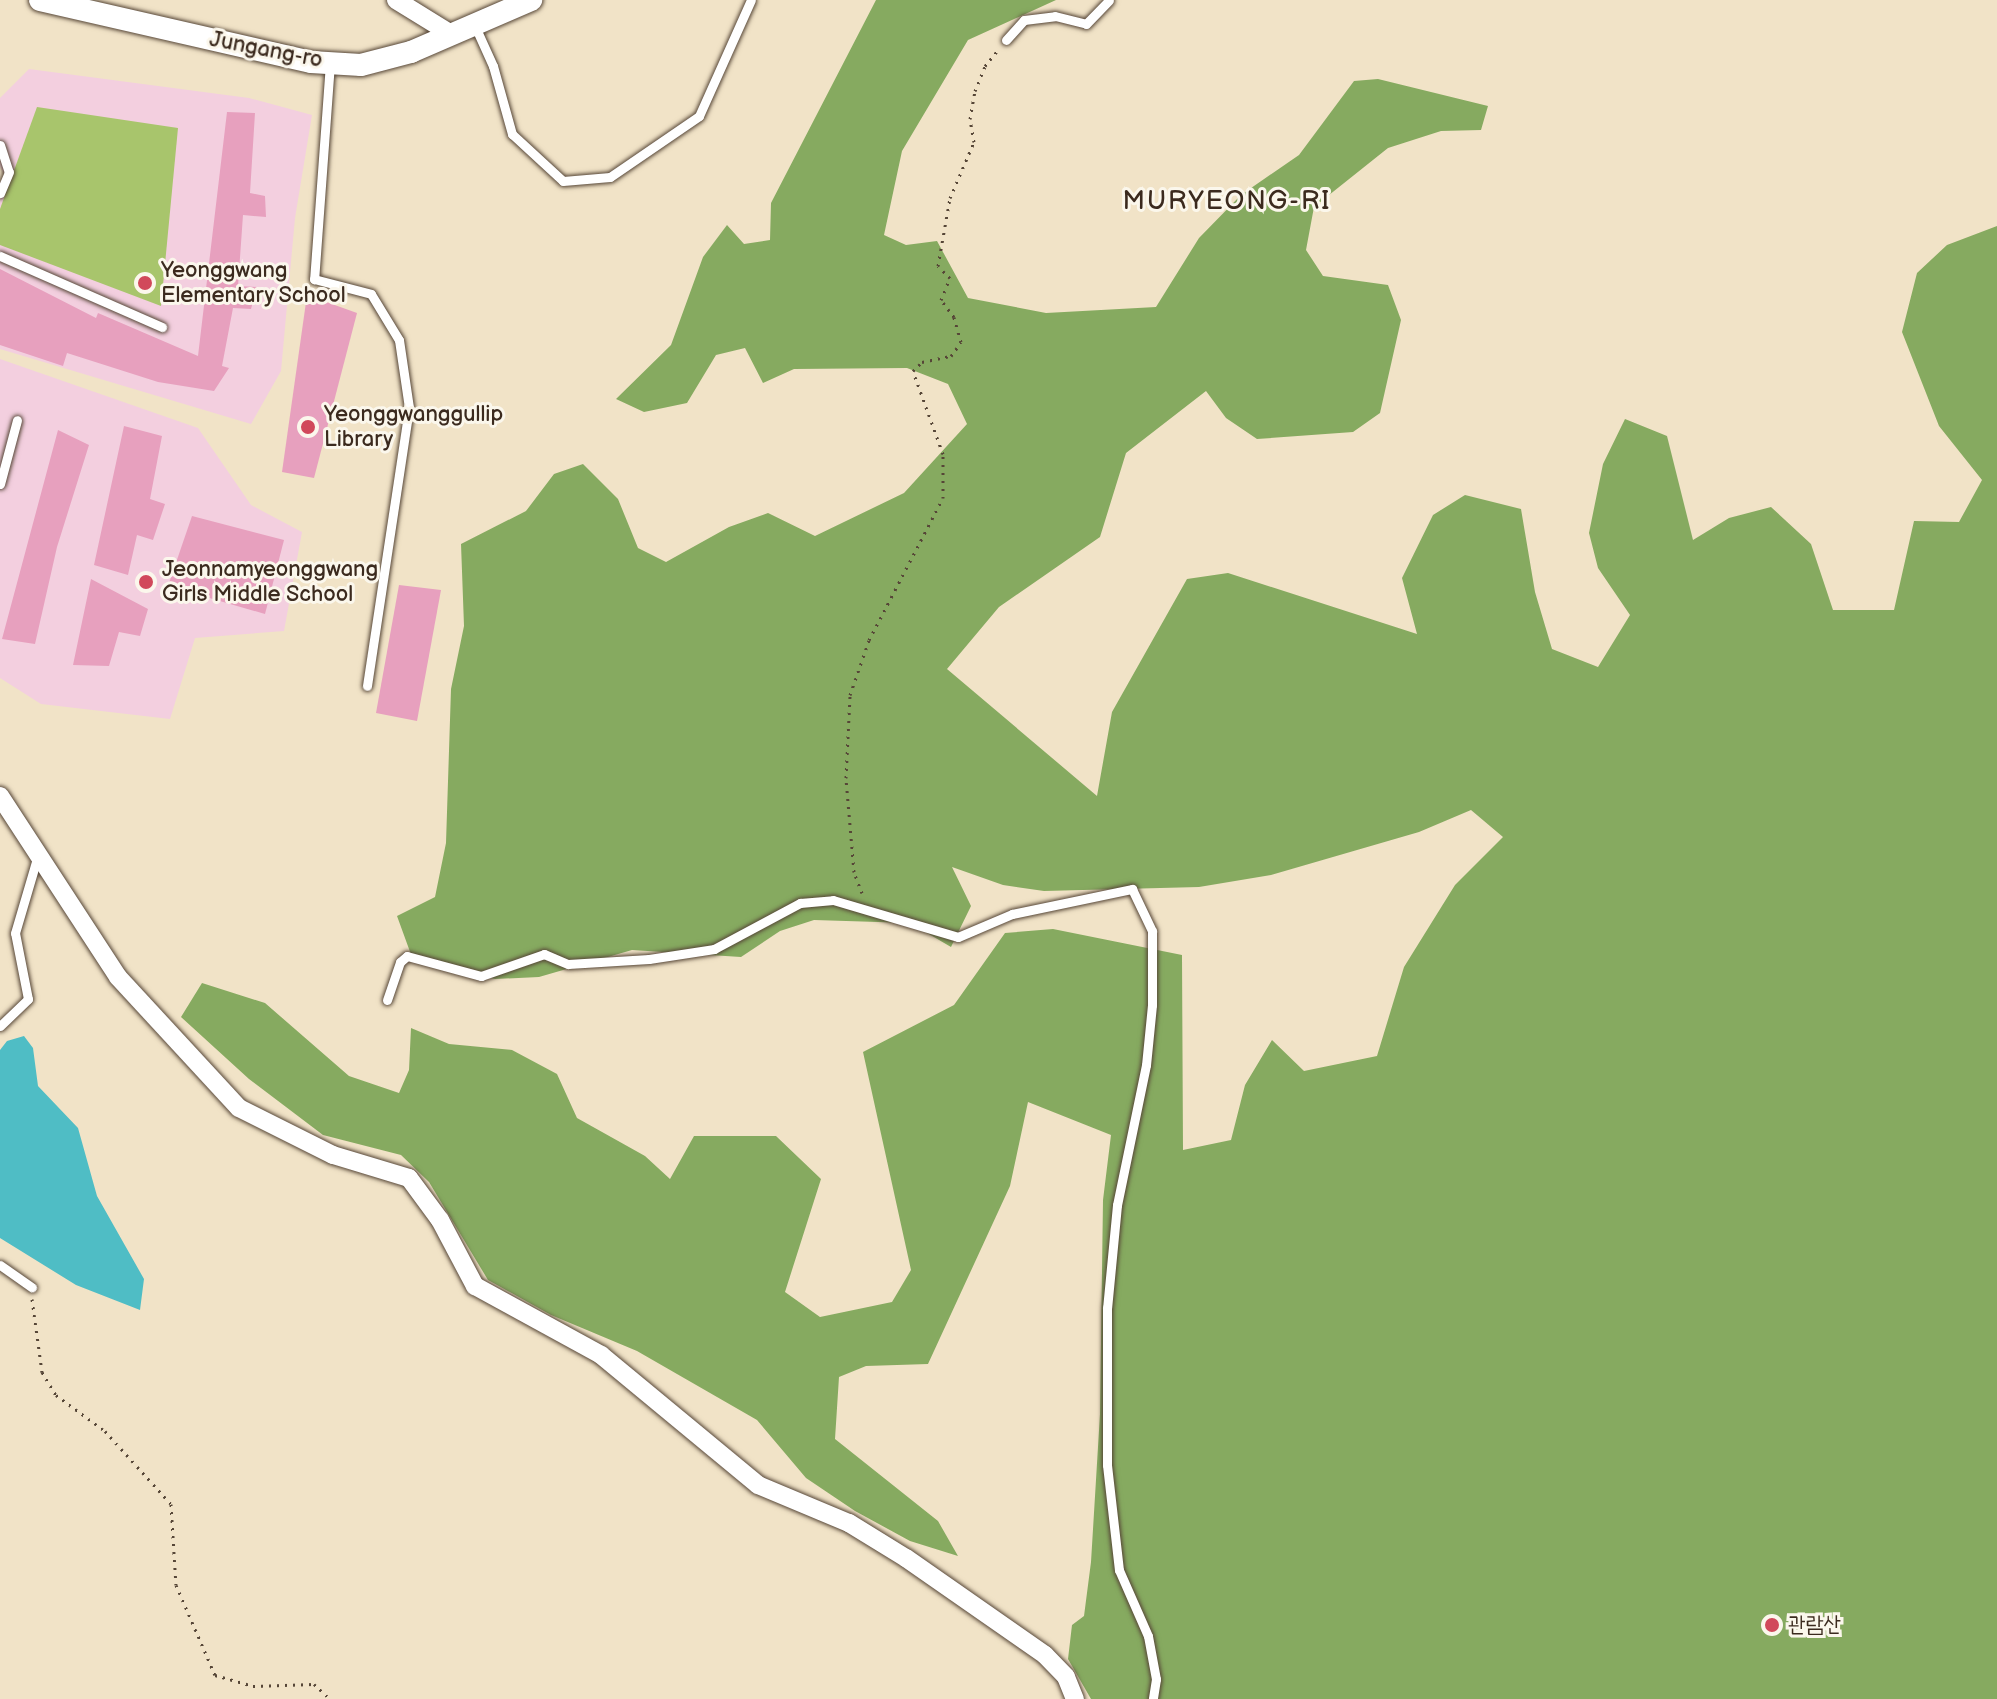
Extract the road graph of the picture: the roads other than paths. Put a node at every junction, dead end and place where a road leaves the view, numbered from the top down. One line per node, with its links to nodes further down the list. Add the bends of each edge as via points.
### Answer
1 (40, 0): 9 (street, Jungang-ro)
2 (396, 0): 7 (street)
3 (531, 0): 6 (street, Jungang-ro)
4 (751, 0): 6 (lane, via 699,116 610,177 563,181 512,134 493,66)
5 (1109, 0): 8 (lane, via 1086,24 1055,16 1024,20)
6 (474, 24): 7 (street, Jungang-ro)
7 (451, 34): 9 (street, Jungang-ro, via 361,65)
8 (1006, 40)
9 (330, 63): 16 (lane, via 314,279 371,294 399,340 409,408)
10 (0, 145): 11 (lane, via 9,172)
11 (0, 193)
12 (0, 256): 13 (lane)
13 (162, 327)
14 (17, 420): 15 (lane)
15 (0, 484)
16 (367, 686)
17 (0, 796): 18 (street)
18 (39, 851): 20 (lane, via 15,933 28,999); 23 (street, via 118,977 239,1108 333,1155 409,1178 440,1220 475,1286 601,1355 758,1485 849,1523 918,1566 1045,1655 1066,1677)
19 (387, 1000): 24 (lane, via 407,956 481,976 544,954 568,964 714,949 800,903 833,900 958,937 1012,914 1132,889 1152,931 1146,1065 1117,1205 1105,1389 1119,1570 1148,1636 1156,1679)
20 (0, 1026)
21 (0, 1265): 22 (lane)
22 (32, 1287)
23 (1075, 1699)
24 (1153, 1699)

